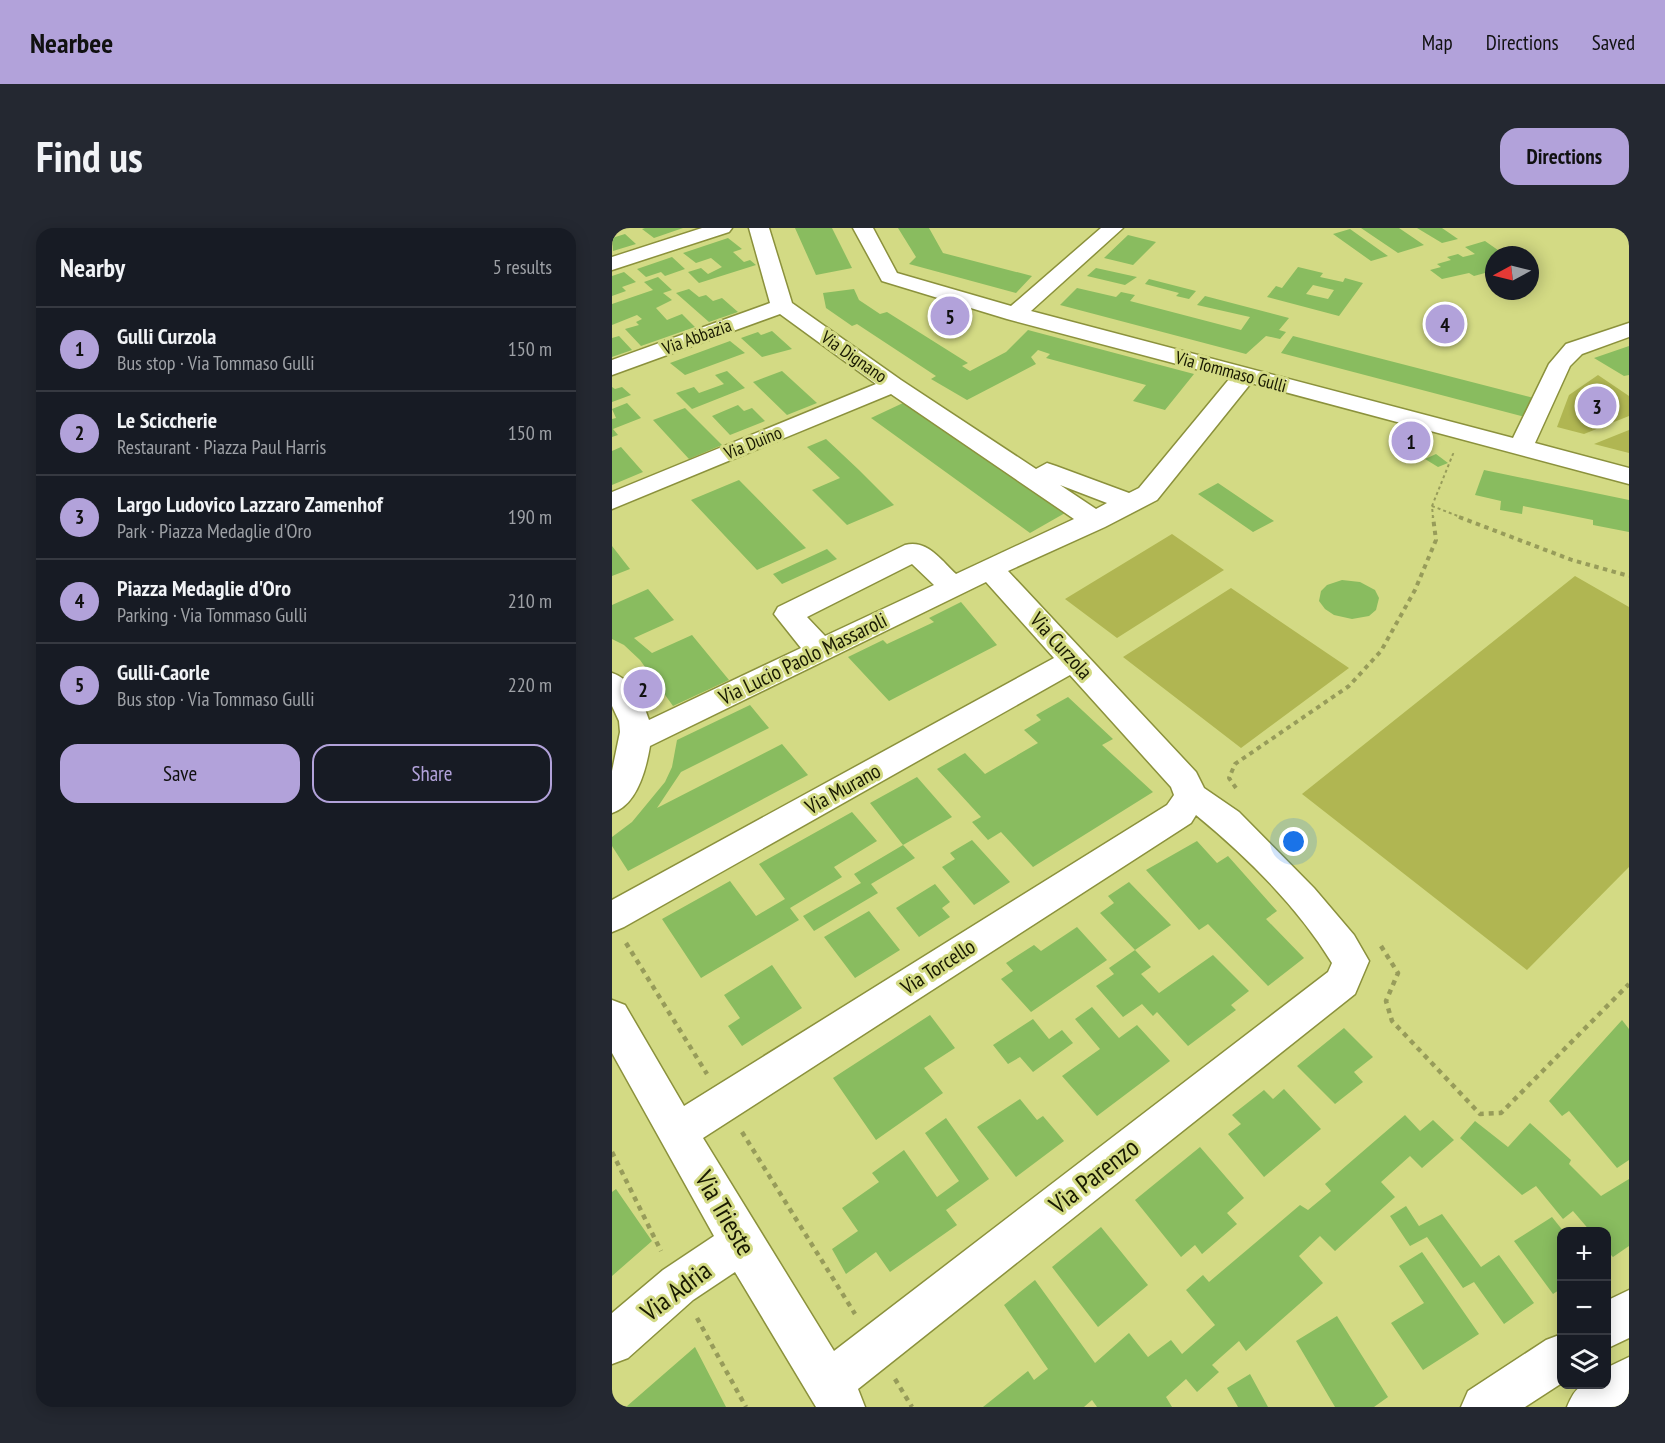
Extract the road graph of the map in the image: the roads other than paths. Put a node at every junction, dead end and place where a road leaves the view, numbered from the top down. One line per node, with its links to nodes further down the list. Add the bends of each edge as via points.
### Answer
1 (722, 228): 5 (street)
2 (759, 228): 6 (street)
3 (863, 228): 7 (street, Via Tommaso Gulli, via 889,278)
4 (1113, 228): 7 (street)
5 (612, 264)
6 (782, 306): 9 (street, Via Abbazia); 11 (street, Via Dignano)
7 (1015, 314): 10 (street, Via Tommaso Gulli)
8 (1629, 330): 12 (street, via 1574,349 1560,364)
9 (612, 368)
10 (1245, 375): 12 (street, Via Tommaso Gulli); 16 (street, via 1148,494)
11 (893, 385): 13 (street, Via Dignano); 15 (street, Via Duino)
12 (1520, 448): 14 (street, Via Tommaso Gulli)
13 (995, 451): 16 (street, Via Dignano); 17 (street, Via Dignano)
14 (1629, 476)
15 (612, 501)
16 (1130, 503): 17 (street)
17 (1096, 520): 18 (street)
18 (971, 578): 19 (street, Via Lucio Paolo Massaroli); 19 (street, Via Curzola, via 915,551 788,614); 20 (street, Via Curzola)
19 (820, 650): 22 (street, Via Lucio Paolo Massaroli)
20 (1074, 660): 23 (street, Via Curzola, via 1185,781); 25 (street, Via Murano)
21 (612, 684): 22 (street, via 632,713)
22 (635, 740): 24 (street, via 632,764)
23 (1191, 796): 26 (street, Via Curzola, via 1233,825 1336,936); 28 (street, Via Torcello, via 1179,814)
24 (612, 800)
25 (618, 929)
26 (1363, 950): 35 (street, Via Parenzo, via 1342,983 875,1347)
27 (612, 1017): 28 (street, Via Trieste)
28 (679, 1131): 29 (street, Via Trieste)
29 (741, 1244): 32 (street, Via Adria, via 678,1285); 35 (street, Via Trieste)
30 (1629, 1312): 31 (street)
31 (1611, 1323)
32 (612, 1342)
33 (1557, 1359): 36 (street)
34 (1629, 1380): 37 (street)
35 (835, 1395)
36 (1484, 1407)
37 (1590, 1407)

